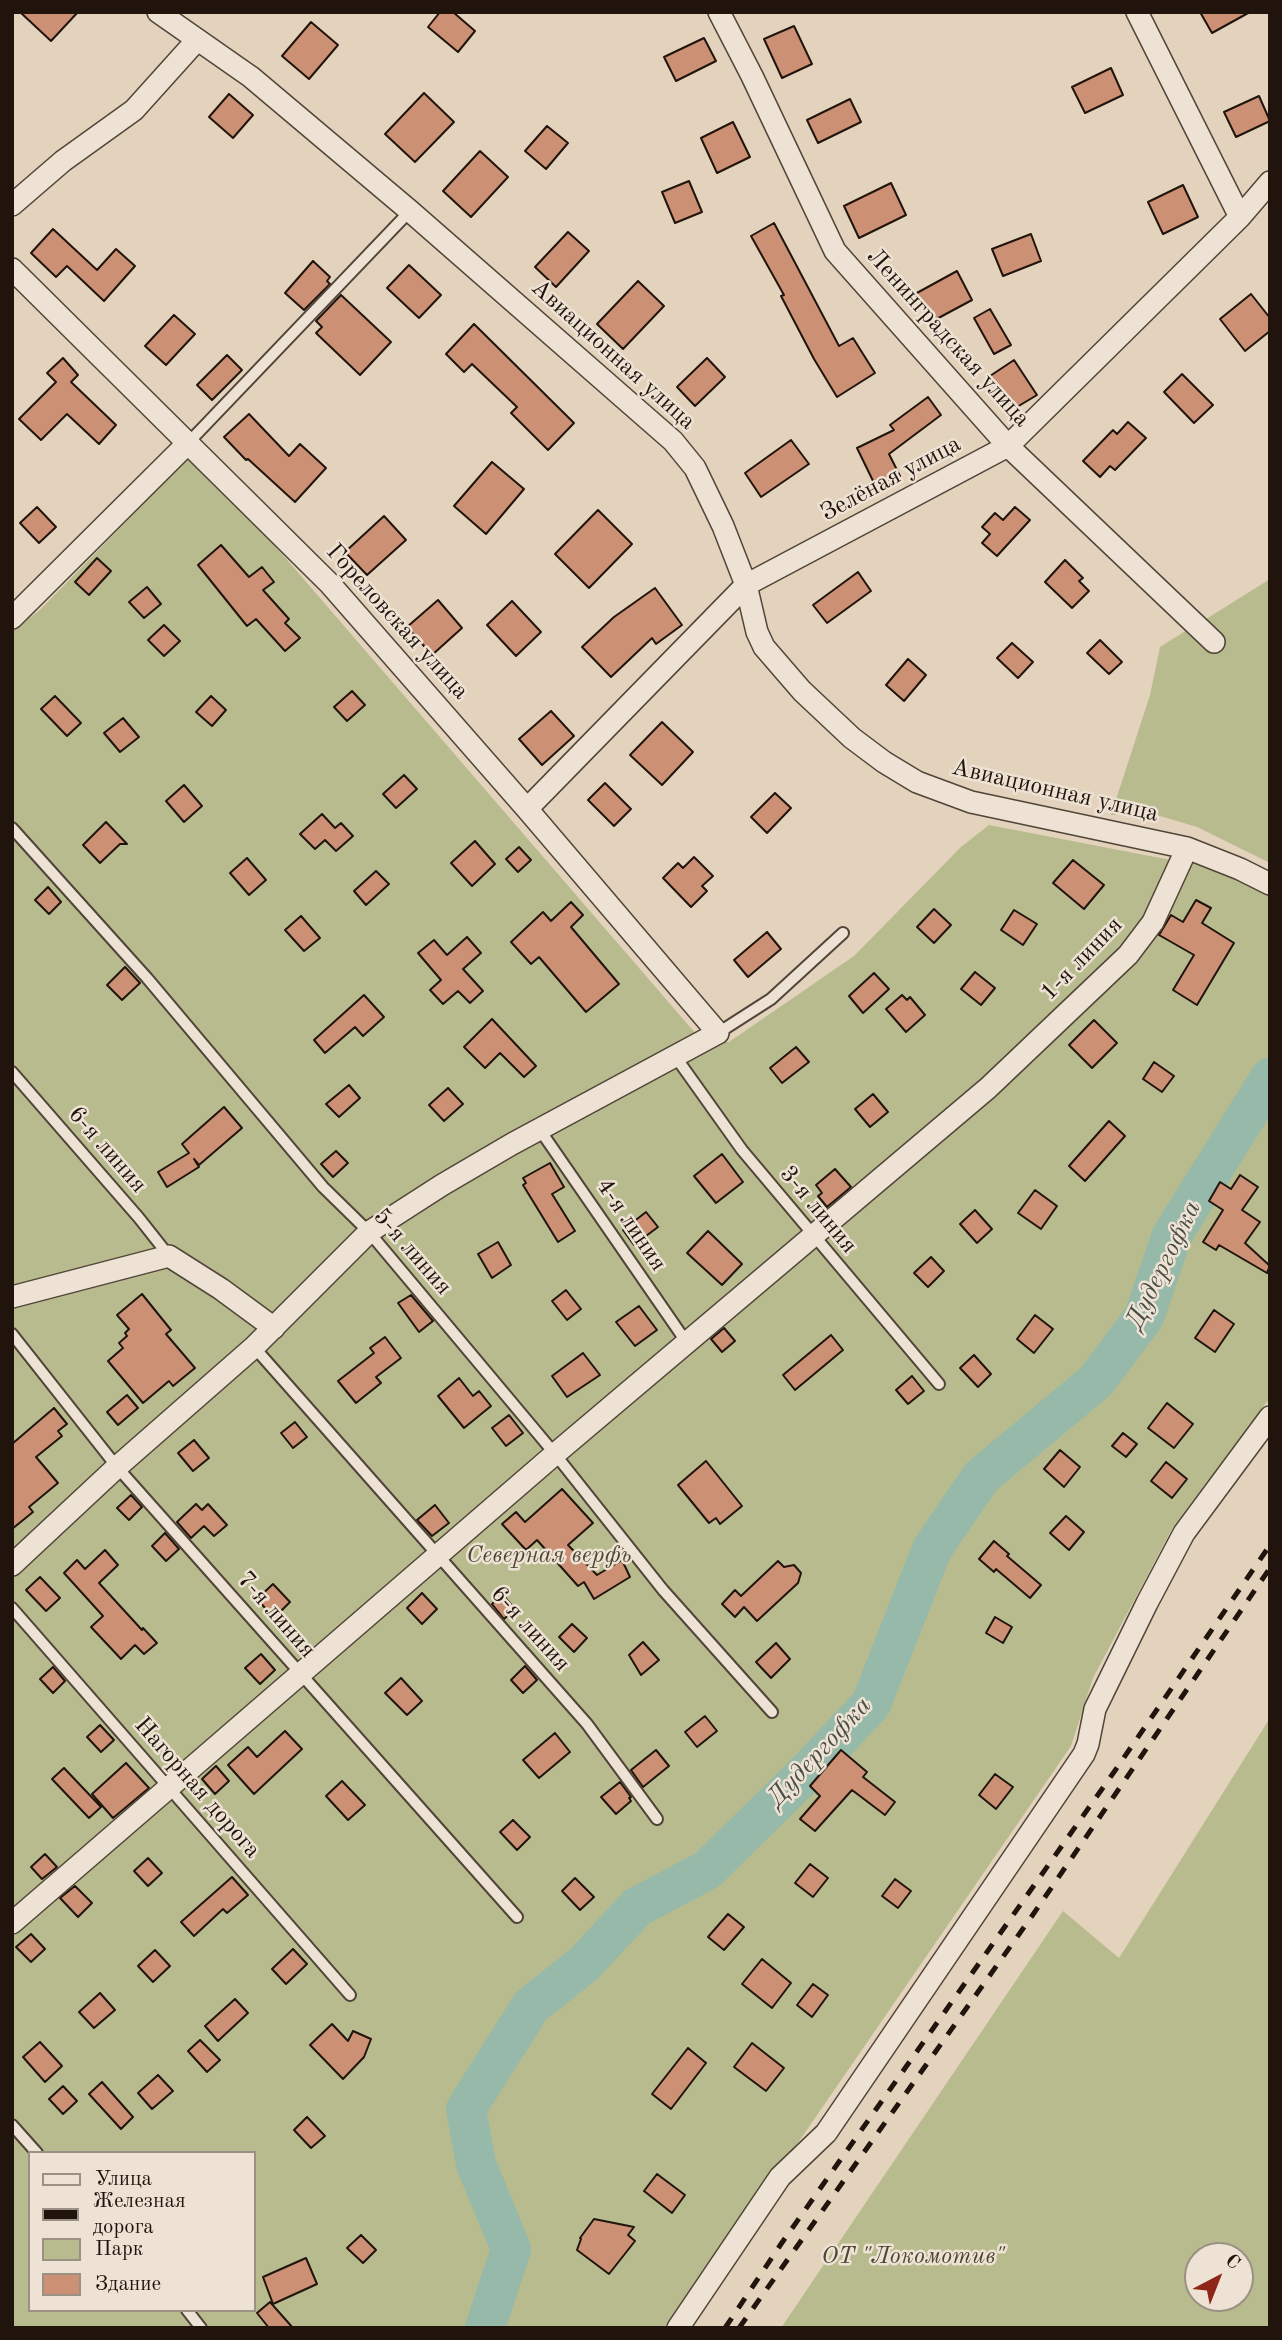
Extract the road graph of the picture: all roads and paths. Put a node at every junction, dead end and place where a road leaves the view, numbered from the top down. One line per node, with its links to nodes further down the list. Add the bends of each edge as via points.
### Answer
1 (159, 12): 4 (street, Авиационная улица)
2 (719, 12): 11 (street, Ленинградская улица, via 835,251)
3 (1137, 12): 8 (street)
4 (197, 40): 6 (street, via 134,110); 7 (street, Авиационная улица, via 251,77)
5 (1270, 183): 8 (street, Зелёная улица)
6 (12, 205)
7 (410, 211): 10 (lane); 12 (street, Авиационная улица, via 673,441 695,468)
8 (1240, 216): 11 (street, Зелёная улица)
9 (12, 269): 10 (street, Гореловская улица)
10 (189, 442): 13 (street); 15 (street, Гореловская улица, via 330,584)
11 (1008, 446): 12 (street, Зелёная улица); 14 (street, Ленинградская улица)
12 (746, 585): 15 (street, Зелёная улица); 17 (street, Авиационная улица, via 757,632 782,670 852,738 917,782 971,802)
13 (12, 618)
14 (1214, 642)
15 (527, 809): 20 (street, Гореловская улица)
16 (12, 828): 24 (lane, 5-я линия, via 323,1187)
17 (1187, 848): 18 (street, Авиационная улица); 25 (street, 1-я линия, via 1153,922 1128,955 988,1088)
18 (1270, 884)
19 (843, 933): 20 (lane, via 771,999)
20 (718, 1033): 21 (street)
21 (675, 1056): 23 (street); 25 (lane, 3-я линия, via 742,1150)
22 (12, 1072): 26 (lane, 6-я линия)
23 (541, 1130): 24 (street); 30 (lane, 4-я линия)
24 (369, 1232): 28 (street); 34 (lane, 5-я линия)
25 (813, 1237): 30 (street, 1-я линия); 32 (lane, 3-я линия)
26 (169, 1256): 27 (street); 28 (street)
27 (12, 1297)
28 (274, 1328): 31 (street)
29 (12, 1334): 35 (lane, 7-я линия)
30 (687, 1343): 34 (street, 1-я линия)
31 (254, 1347): 35 (street); 36 (lane, 6-я линия)
32 (939, 1384)
33 (1270, 1417): 50 (street, via 1184,1533 1095,1709 1084,1754 826,2133 780,2178)
34 (555, 1454): 36 (street, 1-я линия); 40 (lane, 5-я линия, via 663,1590)
35 (117, 1467): 37 (street); 39 (lane, 7-я линия)
36 (437, 1557): 39 (street, 1-я линия); 42 (lane, 6-я линия, via 587,1724)
37 (12, 1565)
38 (12, 1608): 41 (lane, Нагорная дорога)
39 (300, 1675): 41 (street, 1-я линия); 43 (lane, 7-я линия)
40 (772, 1712)
41 (169, 1788): 44 (street, 1-я линия); 45 (lane, Нагорная дорога)
42 (657, 1819)
43 (517, 1917)
44 (12, 1923)
45 (350, 1996)
46 (12, 2125): 47 (lane)
47 (35, 2151)
48 (189, 2312): 49 (lane)
49 (201, 2328)
50 (678, 2328)

